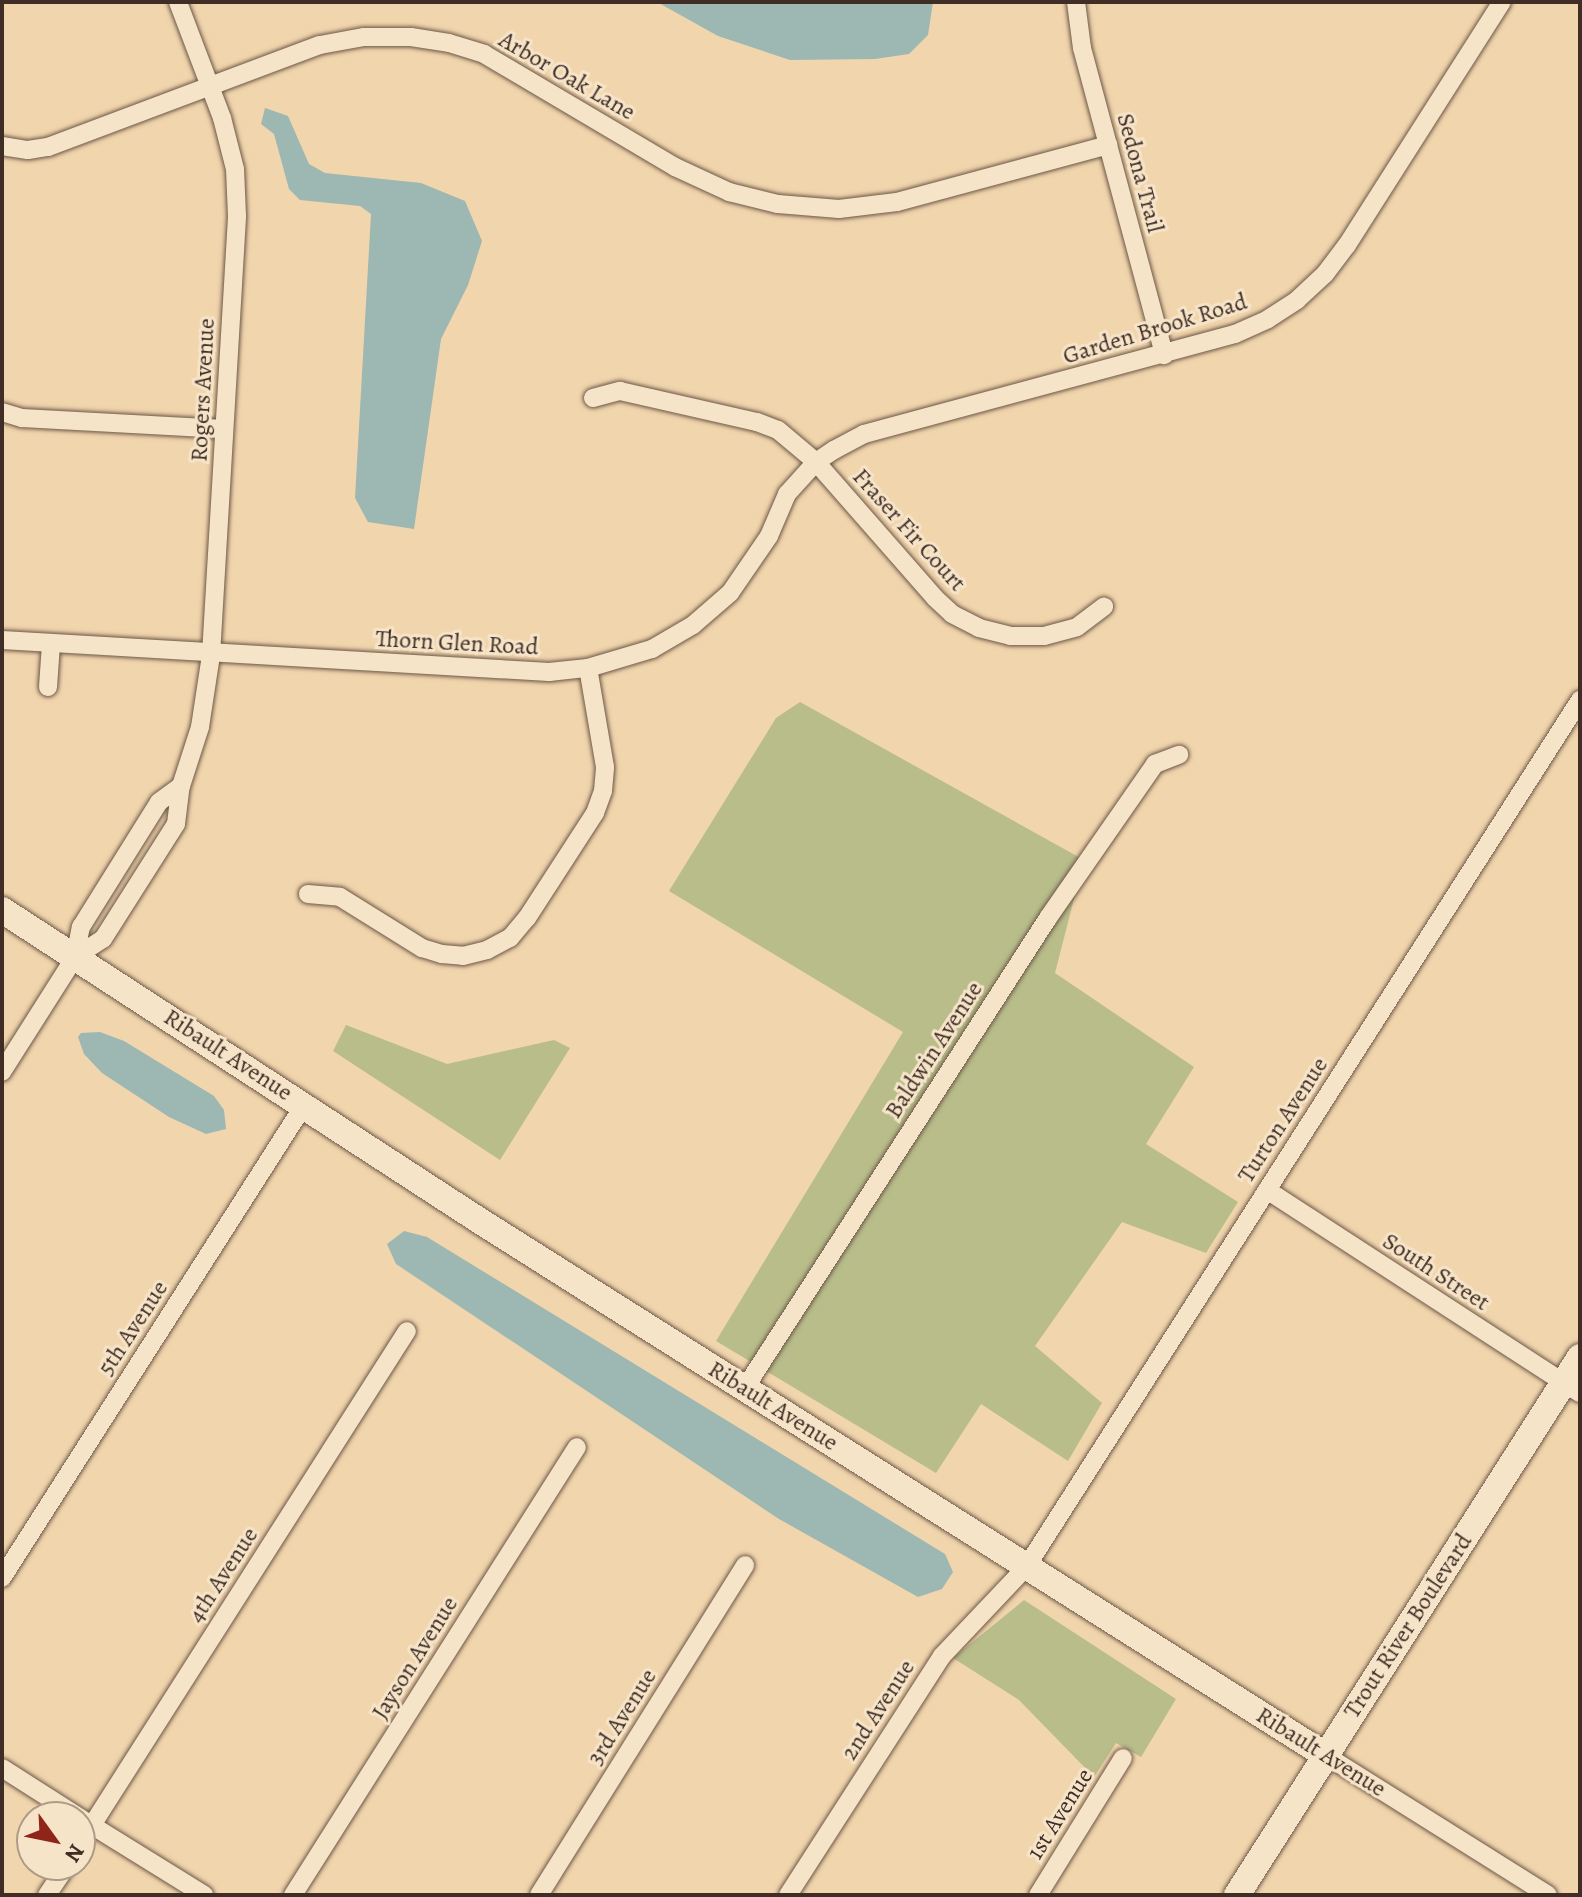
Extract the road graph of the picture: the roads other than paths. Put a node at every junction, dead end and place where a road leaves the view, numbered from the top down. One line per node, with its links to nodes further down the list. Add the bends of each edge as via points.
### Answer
1 (178, 2): 4 (street, Rogers Avenue)
2 (1076, 2): 5 (street, Sedona Trail, via 1082,48)
3 (1502, 2): 7 (street, Garden Brook Road, via 1325,274 1268,319)
4 (209, 85): 5 (street, Arbor Oak Lane, via 320,45 364,37 449,43 512,68 675,167 729,192 778,204 839,209 897,202); 6 (street, Arbor Oak Lane, via 48,147); 10 (street, Rogers Avenue, via 235,169)
5 (1108, 145): 7 (street, Sedona Trail)
6 (2, 146)
7 (1164, 355): 11 (street, Garden Brook Road, via 864,434)
8 (593, 398): 11 (street, Fraser Fir Court, via 620,391 757,422 778,430)
9 (2, 412): 10 (street, via 22,418)
10 (224, 429): 15 (street, Rogers Avenue)
11 (816, 462): 12 (street, Fraser Fir Court, via 935,598 979,628 1010,636 1044,636 1077,627); 16 (street, Thorn Glen Road, via 787,494 758,555 730,593 693,625 652,649)
12 (1104, 607)
13 (2, 640): 14 (street, Thorn Glen Road)
14 (51, 644): 15 (street, Thorn Glen Road); 17 (street)
15 (211, 655): 16 (street, Thorn Glen Road, via 549,672); 20 (street, Rogers Avenue, via 200,727)
16 (588, 668): 21 (street, via 605,767 603,791 595,813 510,938 463,956 442,954 422,948 340,897)
17 (48, 687)
18 (1580, 700): 26 (street, Turton Avenue)
19 (1179, 755): 29 (street, Baldwin Avenue, via 1155,764 1048,918)
20 (181, 786): 23 (street, Rogers Avenue, via 159,802 81,927); 23 (street, Rogers Avenue, via 176,824 103,939)
21 (308, 894)
22 (2, 910): 23 (street, Ribault Avenue)
23 (75, 957): 24 (street); 25 (street, Ribault Avenue)
24 (2, 1072)
25 (304, 1105): 29 (street, Ribault Avenue); 34 (street, 5th Avenue)
26 (1267, 1190): 30 (street, South Street); 33 (street, Turton Avenue)
27 (407, 1331): 39 (street, 4th Avenue)
28 (1580, 1357): 30 (street, Trout River Boulevard)
29 (745, 1388): 33 (street, Ribault Avenue)
30 (1572, 1388): 35 (street, Trout River Boulevard)
31 (577, 1447): 43 (street, Jayson Avenue)
32 (745, 1565): 44 (street, 3rd Avenue)
33 (1027, 1566): 35 (street, Ribault Avenue); 45 (street, 2nd Avenue, via 942,1656)
34 (2, 1578)
35 (1325, 1755): 41 (street, Trout River Boulevard); 47 (street, Ribault Avenue)
36 (1123, 1758): 46 (street, 1st Avenue)
37 (2, 1768): 38 (street)
38 (54, 1801)
39 (96, 1802)
40 (96, 1828): 42 (street)
41 (1234, 1894)
42 (204, 1895)
43 (293, 1895)
44 (539, 1895)
45 (788, 1895)
46 (1038, 1895)
47 (1548, 1895)

